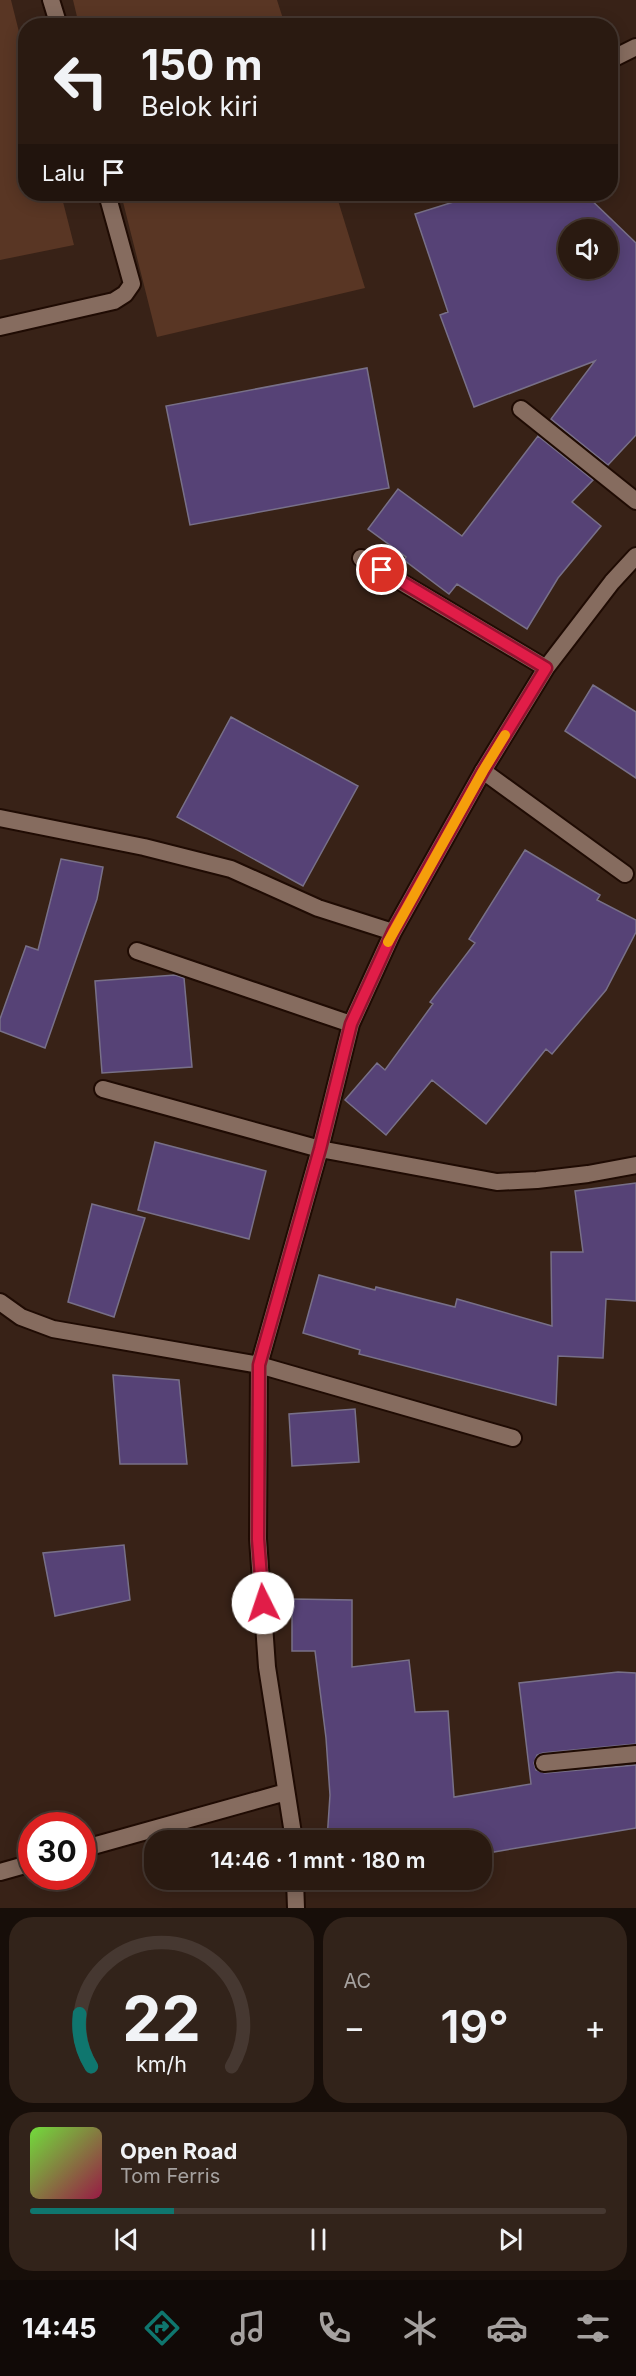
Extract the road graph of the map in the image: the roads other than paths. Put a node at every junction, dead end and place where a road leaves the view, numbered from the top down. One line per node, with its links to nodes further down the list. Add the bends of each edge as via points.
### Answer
1 (51, 0): 2 (street)
2 (57, 18)
3 (636, 47): 4 (street)
4 (618, 56)
5 (109, 201): 6 (street, via 132,284 124,294 114,301)
6 (0, 327)
7 (521, 408): 8 (street)
8 (636, 501)
9 (636, 556): 11 (street)
10 (361, 558): 11 (street)
11 (546, 668): 12 (street)
12 (483, 771): 14 (street); 15 (street)
13 (0, 818): 15 (street, via 144,847 231,870 318,908)
14 (626, 874)
15 (393, 932): 17 (street)
16 (137, 951): 17 (street)
17 (351, 1024): 19 (street)
18 (103, 1089): 19 (street)
19 (320, 1149): 20 (street, via 496,1182 588,1174); 22 (street)
20 (636, 1165)
21 (0, 1302): 22 (street, via 21,1317 53,1329)
22 (259, 1365): 23 (street); 26 (street, via 258,1539 267,1667)
23 (513, 1438)
24 (636, 1754): 25 (street)
25 (544, 1763)
26 (286, 1792): 27 (street); 28 (street)
27 (292, 1830)
28 (96, 1845)
29 (18, 1867): 30 (street)
30 (0, 1872)
31 (295, 1890): 32 (street)
32 (296, 1908)

